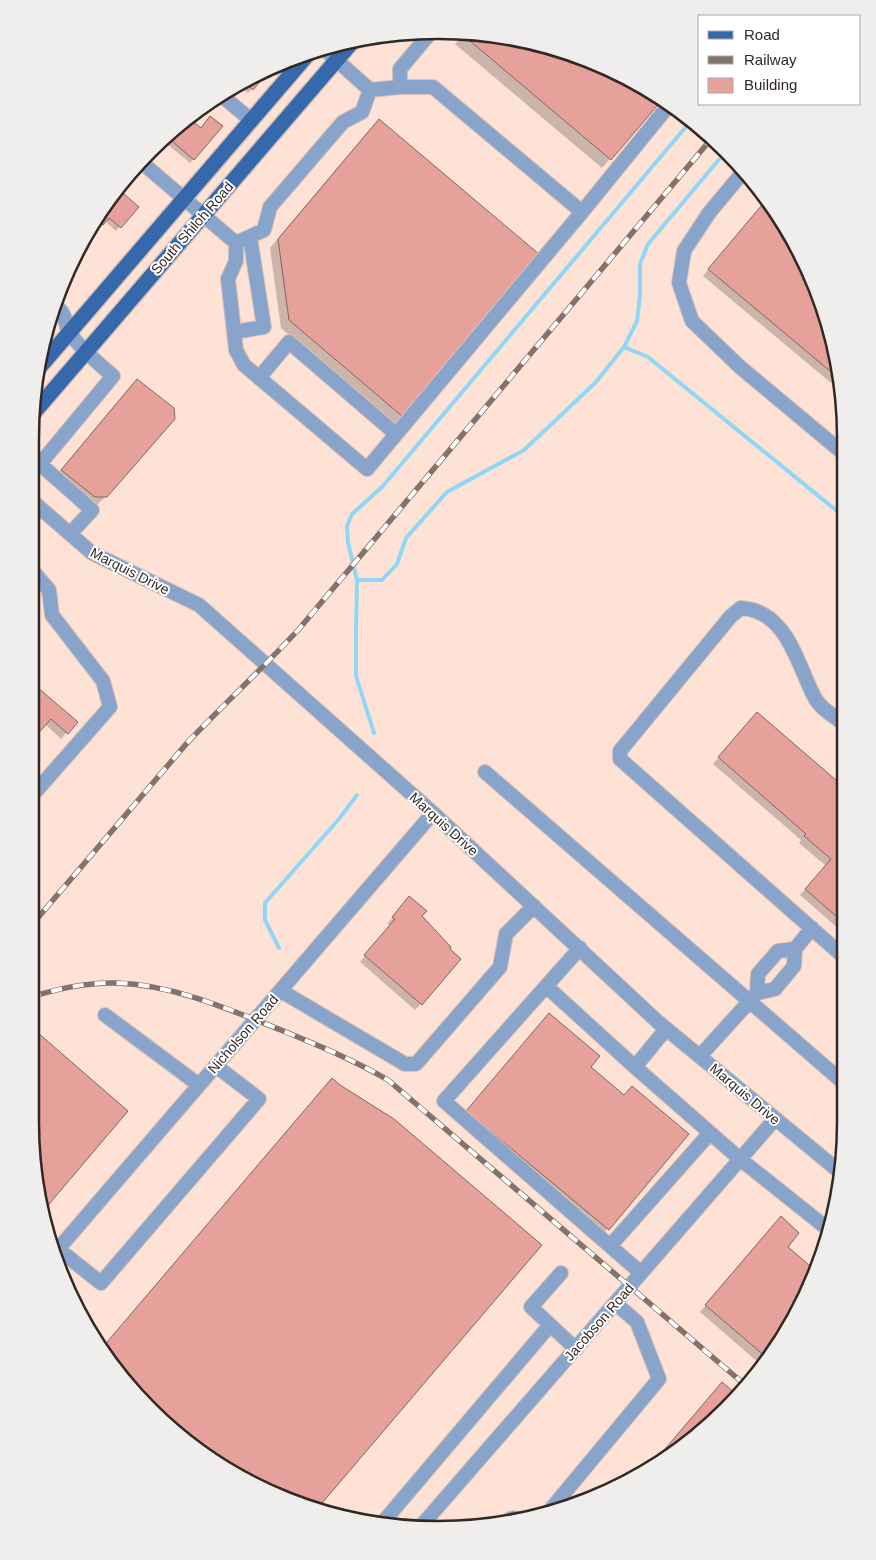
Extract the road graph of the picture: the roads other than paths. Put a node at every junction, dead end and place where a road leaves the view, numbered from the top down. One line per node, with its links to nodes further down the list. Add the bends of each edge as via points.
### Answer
1 (425, 40): 6 (street, via 400,69)
2 (345, 49): 4 (main road, South Shiloh Road)
3 (330, 54): 4 (street)
4 (337, 59): 7 (street); 15 (main road, South Shiloh Road)
5 (300, 64): 10 (main road, South Shiloh Road)
6 (400, 87): 7 (street); 14 (street, via 433,87)
7 (370, 90): 16 (street, via 362,112 343,122 270,207 264,230)
8 (226, 99): 10 (street)
9 (665, 110): 14 (street)
10 (251, 120): 13 (main road, South Shiloh Road)
11 (146, 166): 13 (street)
12 (739, 177): 26 (street, via 709,213 684,251 679,283 692,321 740,367)
13 (184, 198): 15 (street); 20 (main road, South Shiloh Road)
14 (582, 212): 25 (street)
15 (203, 215): 17 (street); 21 (main road, South Shiloh Road)
16 (250, 236): 17 (street); 19 (street, via 264,327)
17 (236, 243): 19 (street, via 236,261 228,279)
18 (60, 310): 20 (street)
19 (234, 332): 23 (street, via 236,350 244,365)
20 (69, 333): 21 (street); 22 (main road, South Shiloh Road)
21 (85, 353): 24 (main road, South Shiloh Road); 28 (street, via 113,376 40,464 92,510)
22 (46, 360)
23 (259, 378): 25 (street, via 367,469); 25 (street, via 289,342)
24 (41, 405)
25 (396, 434)
26 (837, 448)
27 (39, 512): 28 (street, Marquis Drive)
28 (70, 534): 33 (street, Marquis Drive, via 92,553 199,605)
29 (39, 578): 32 (street, via 49,590 52,615 103,681 110,707)
30 (837, 718): 35 (street, via 816,700 788,639 773,622 753,608 741,608 620,751 620,759)
31 (485, 772): 41 (street)
32 (39, 788)
33 (433, 813): 34 (street, Marquis Drive); 40 (street, Nicholson Road)
34 (534, 906): 36 (street, Marquis Drive); 40 (street, via 506,934 500,967 416,1064 405,1064)
35 (812, 928): 37 (street); 38 (street)
36 (580, 948): 39 (street); 43 (street, Marquis Drive)
37 (795, 949): 41 (street, via 794,966 775,989); 41 (street, via 778,951 758,974)
38 (837, 951)
39 (546, 986): 46 (street); 54 (street, via 444,1101)
40 (281, 991): 45 (street, Nicholson Road)
41 (754, 997): 44 (street); 47 (street)
42 (105, 1016): 48 (street)
43 (666, 1028): 44 (street, Marquis Drive); 46 (street)
44 (700, 1056): 49 (street, Marquis Drive)
45 (216, 1066): 48 (street, Nicholson Road); 56 (street, via 259,1099 101,1283)
46 (635, 1067): 50 (street)
47 (837, 1076)
48 (199, 1085): 55 (street, Nicholson Road)
49 (775, 1119): 51 (street, Jacobson Road); 52 (street, Marquis Drive)
50 (710, 1133): 51 (street); 54 (street)
51 (740, 1159): 53 (street); 58 (street, Jacobson Road)
52 (834, 1168)
53 (824, 1226)
54 (610, 1246): 58 (street)
55 (59, 1248)
56 (62, 1256)
57 (561, 1273): 60 (street, via 532,1307)
58 (641, 1273): 59 (street, Jacobson Road)
59 (615, 1303): 61 (street, Jacobson Road); 62 (street, via 637,1322 659,1379)
60 (550, 1324): 61 (street); 63 (street)
61 (576, 1349): 64 (street, Jacobson Road)
62 (556, 1503)
63 (386, 1518)
64 (430, 1521)

